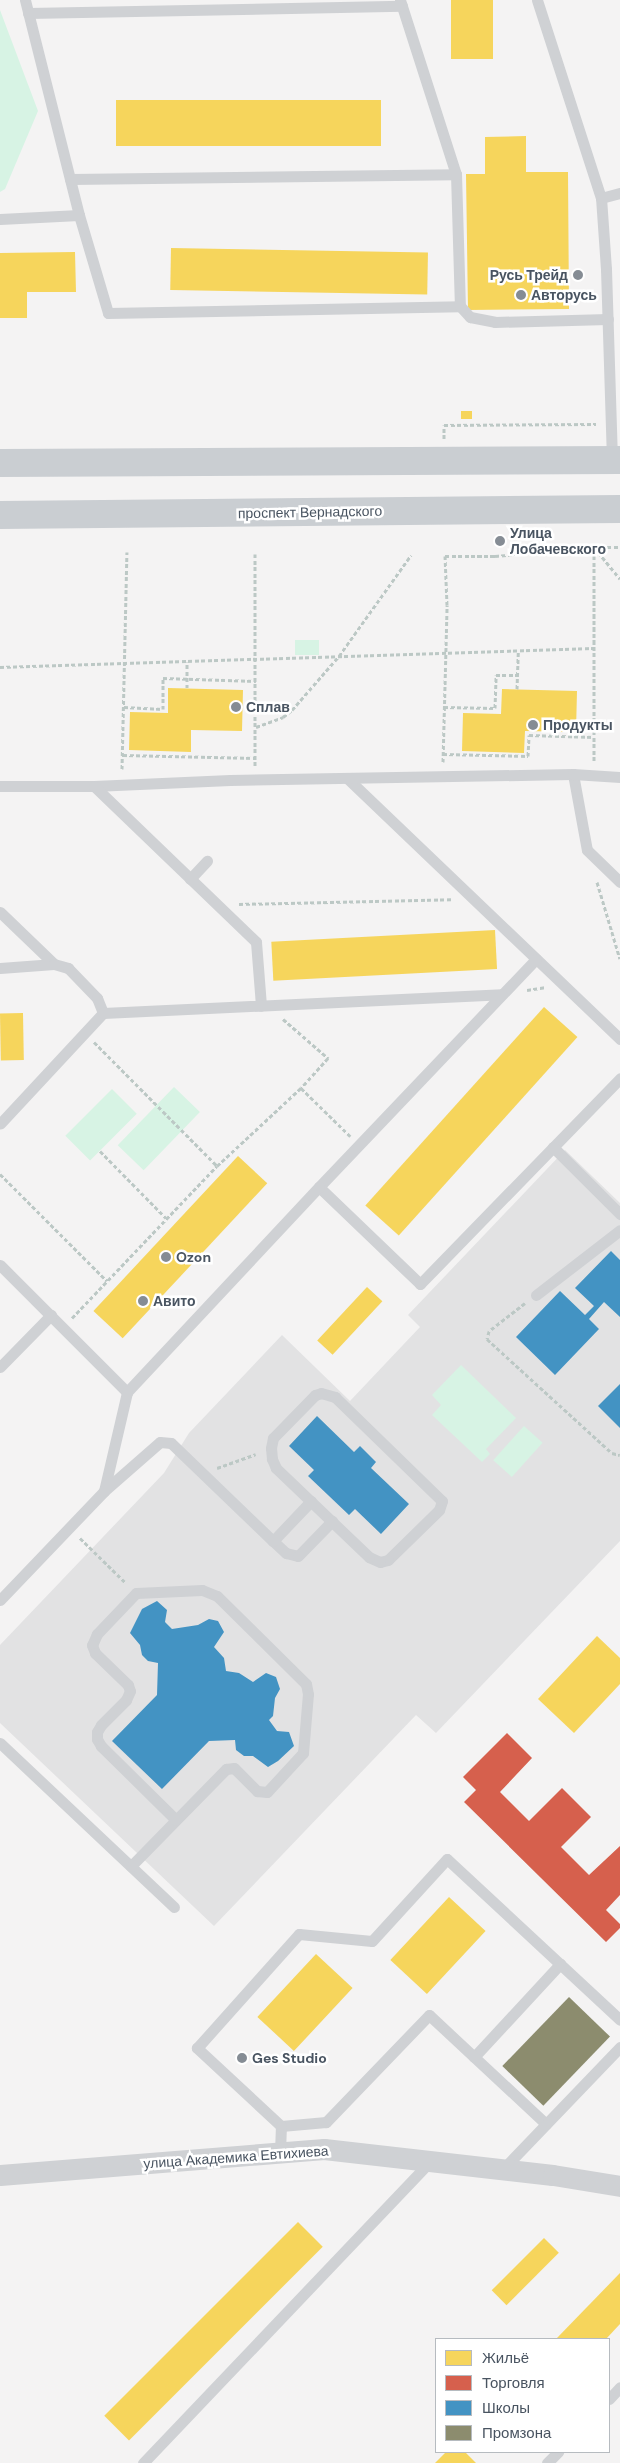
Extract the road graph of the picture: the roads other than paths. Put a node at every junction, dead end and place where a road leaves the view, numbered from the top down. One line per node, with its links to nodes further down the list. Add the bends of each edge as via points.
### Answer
1 (25, 0): 4 (lane)
2 (537, 0): 8 (lane)
3 (401, 3): 4 (lane); 5 (lane)
4 (28, 13): 6 (lane)
5 (456, 174): 6 (lane); 11 (lane)
6 (70, 179): 9 (lane)
7 (620, 193): 8 (lane)
8 (601, 198): 12 (lane)
9 (79, 215): 10 (lane); 11 (lane, via 108,313)
10 (0, 218)
11 (460, 306): 12 (lane, via 470,317 495,322)
12 (608, 319): 13 (lane, via 611,424)
13 (616, 460): 14 (main road)
14 (0, 463)
15 (620, 509): 16 (main road, проспект Вернадского)
16 (0, 515)
17 (574, 774): 18 (lane); 19 (lane); 24 (lane, via 587,850)
18 (347, 778): 21 (lane); 26 (lane)
19 (620, 778)
20 (0, 786): 21 (lane)
21 (94, 786): 23 (lane)
22 (207, 861): 23 (lane)
23 (190, 879): 30 (lane, via 256,942)
24 (620, 882)
25 (0, 912): 27 (lane)
26 (536, 959): 29 (lane); 32 (lane)
27 (54, 964): 28 (lane); 31 (lane, via 68,968 97,998)
28 (0, 968)
29 (502, 994): 30 (lane); 36 (lane)
30 (264, 1005): 31 (lane)
31 (103, 1014): 34 (lane)
32 (620, 1040)
33 (620, 1078): 35 (lane)
34 (0, 1124)
35 (553, 1148): 36 (lane, via 420,1284); 37 (lane)
36 (319, 1187): 43 (lane)
37 (620, 1214)
38 (620, 1230): 40 (lane)
39 (0, 1265): 41 (lane)
40 (536, 1295)
41 (51, 1315): 42 (lane); 43 (lane)
42 (0, 1367)
43 (127, 1392): 44 (lane)
44 (104, 1491): 47 (lane, via 155,1445 164,1441 171,1443); 48 (lane)
45 (311, 1501): 46 (lane); 46 (lane, via 276,1468 271,1448 273,1438 315,1395 329,1393 442,1501 439,1510 388,1560 380,1562 369,1557); 47 (lane)
46 (332, 1521): 47 (lane, via 298,1556 286,1553)
47 (273, 1541)
48 (0, 1600)
49 (0, 1743): 51 (lane)
50 (176, 1820): 50 (lane, via 226,1769 234,1768 263,1793 303,1753 308,1688 212,1593 202,1590 136,1593 92,1640 95,1653 130,1691 126,1700 101,1725 97,1739); 51 (lane)
51 (131, 1866): 52 (lane)
52 (174, 1908)
53 (560, 1964): 54 (lane); 56 (lane); 58 (lane, via 446,1859 372,1941 300,1934 197,2048)
54 (620, 2020)
55 (620, 2047): 57 (lane)
56 (474, 2056): 57 (lane); 58 (lane, via 429,2014 326,2122)
57 (546, 2124): 61 (lane)
58 (281, 2126): 59 (lane)
59 (280, 2153): 60 (street, улица Академика Евтихиева, via 324,2149); 62 (street, улица Академика Евтихиева)
60 (431, 2161): 61 (street, улица Академика Евтихиева); 67 (lane)
61 (503, 2169): 63 (street, улица Академика Евтихиева)
62 (2, 2176)
63 (620, 2186)
64 (620, 2387): 65 (lane)
65 (610, 2398)
66 (557, 2453): 68 (lane)
67 (143, 2463)
68 (547, 2463)

